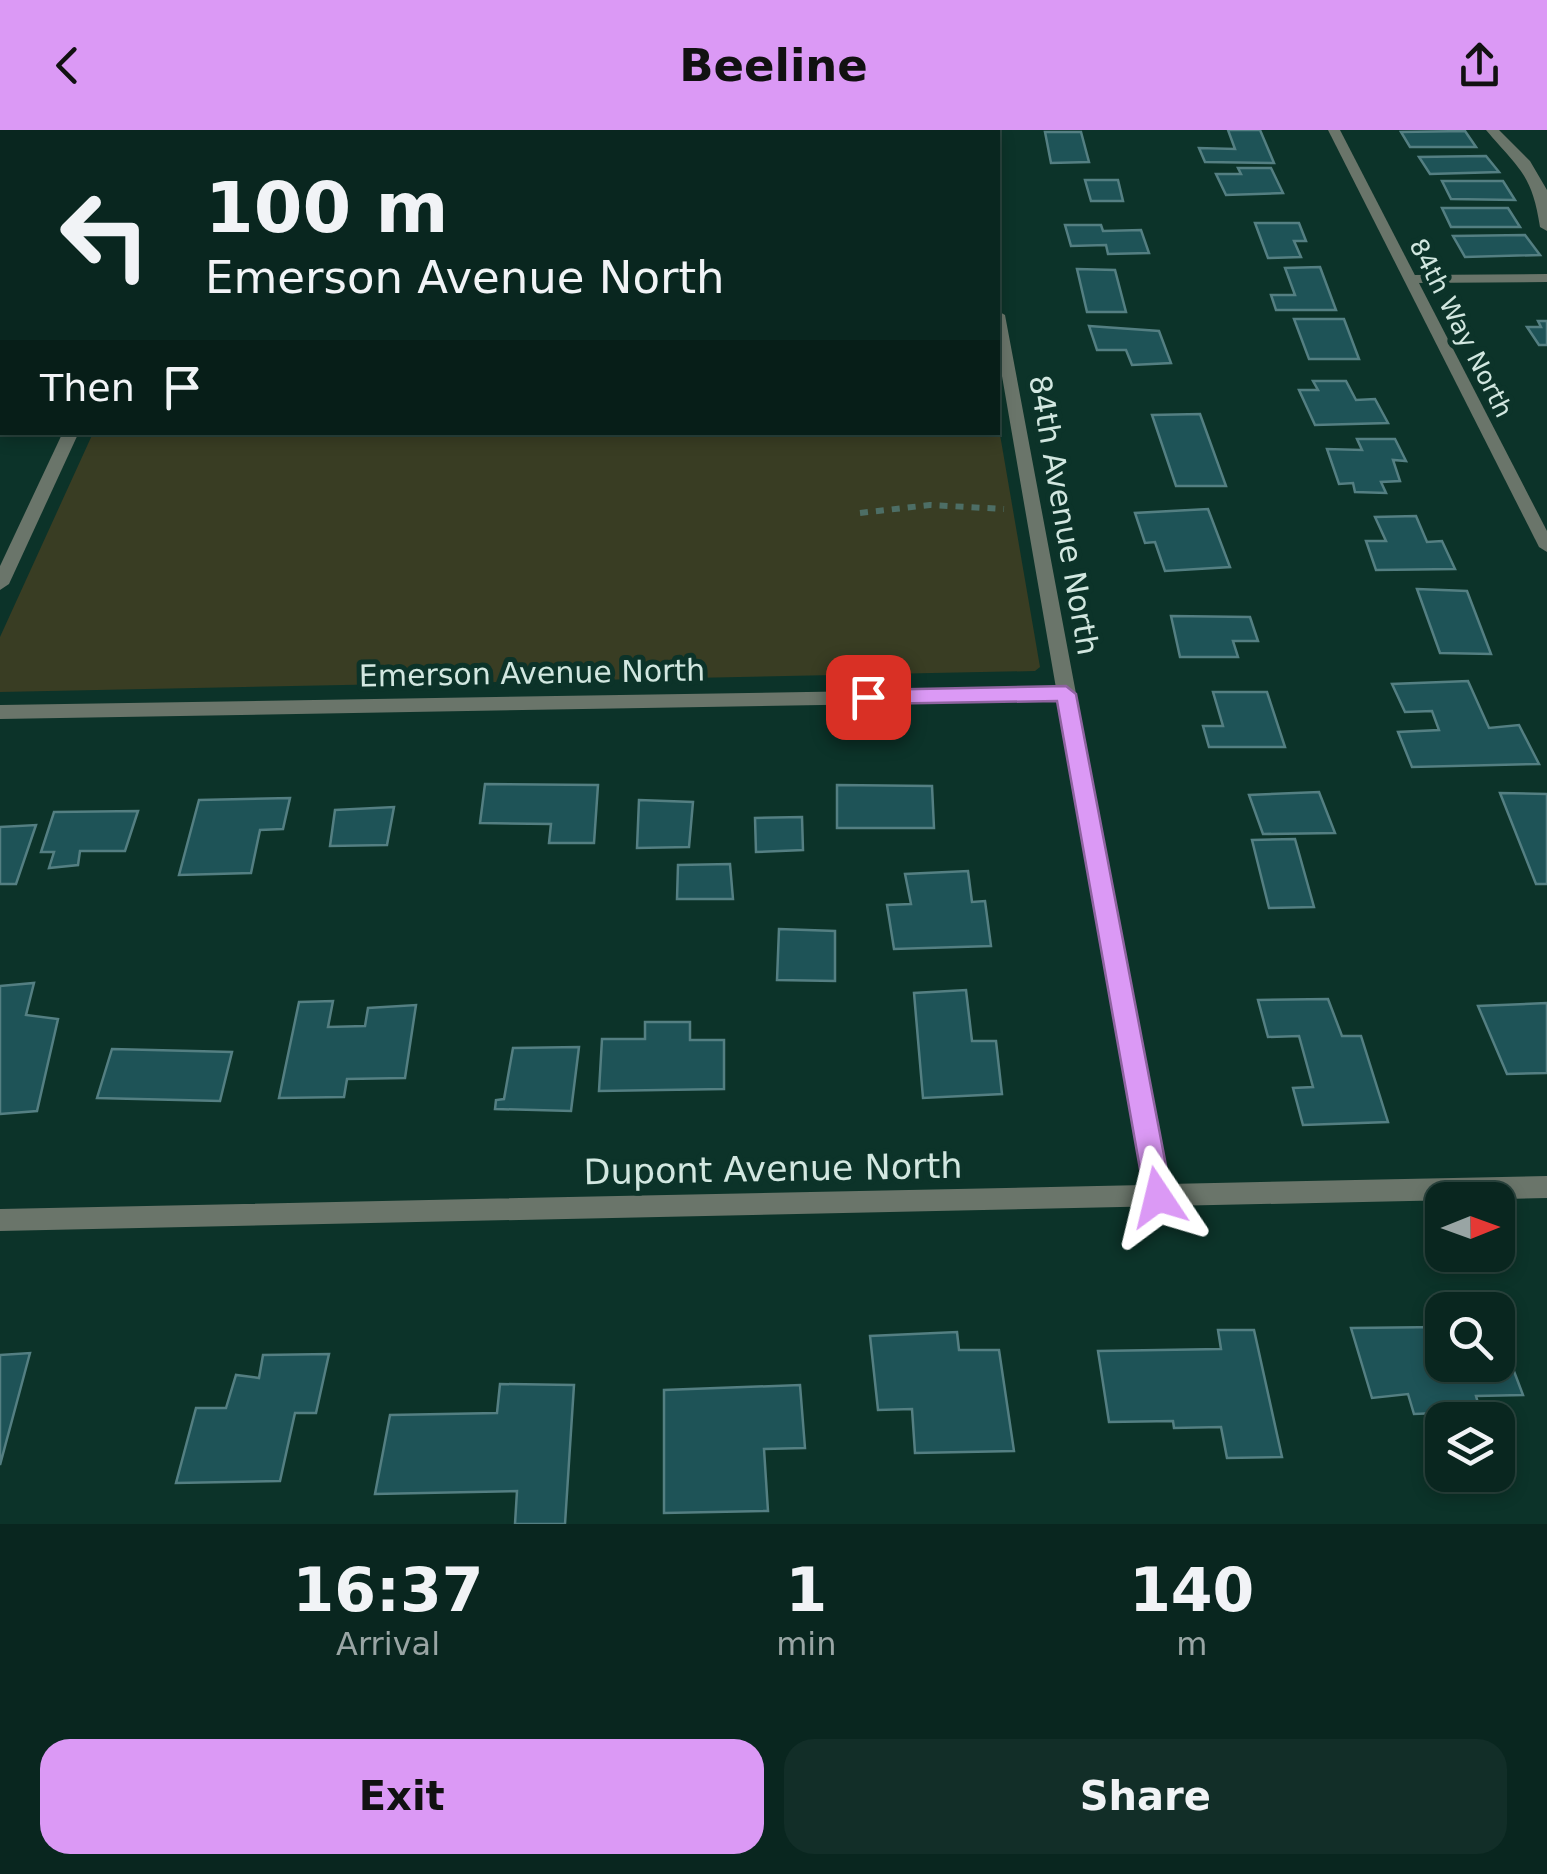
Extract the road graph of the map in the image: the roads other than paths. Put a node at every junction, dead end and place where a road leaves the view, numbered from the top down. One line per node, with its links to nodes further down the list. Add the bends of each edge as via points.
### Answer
1 (1334, 130): 5 (street, 84th Way North)
2 (1492, 130): 3 (street, via 1541,191)
3 (1547, 227)
4 (1547, 278): 5 (street)
5 (1412, 279): 8 (street, 84th Way North)
6 (1000, 326): 10 (street, 84th Avenue North)
7 (70, 435): 9 (street)
8 (1547, 547)
9 (0, 584)
10 (1066, 694): 11 (street, Emerson Avenue North); 13 (street, 84th Avenue North)
11 (0, 712)
12 (1547, 1187): 13 (street, Dupont Avenue North)
13 (1158, 1197): 14 (street, Dupont Avenue North)
14 (0, 1220)

